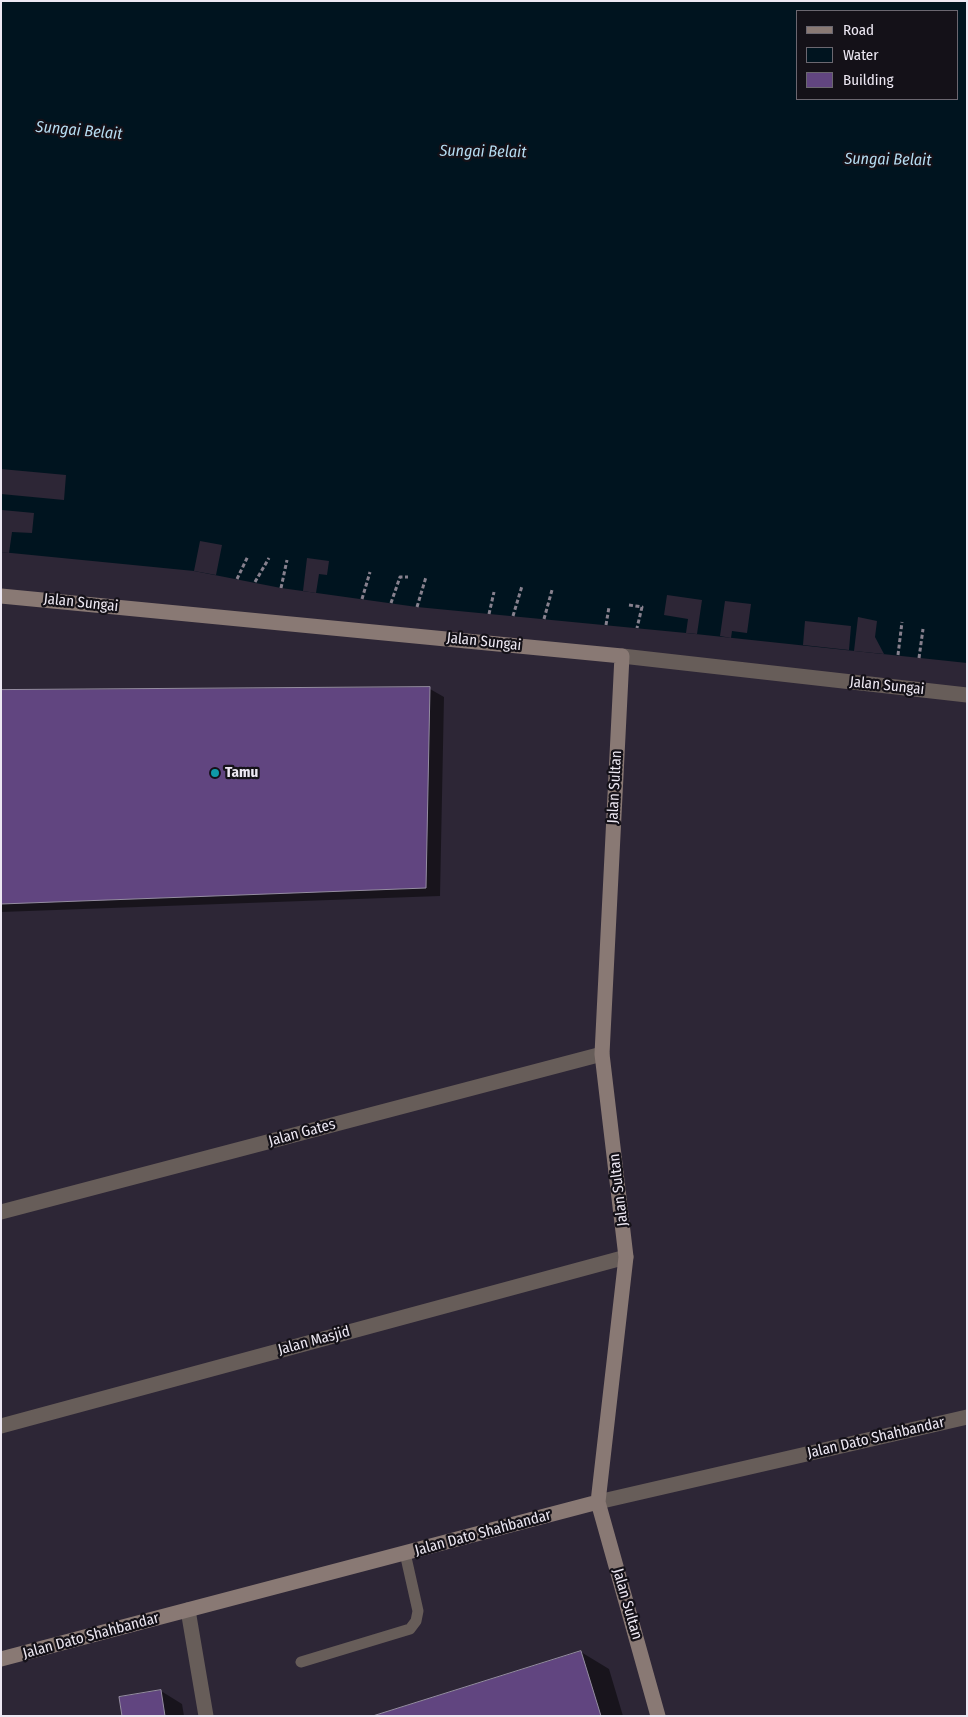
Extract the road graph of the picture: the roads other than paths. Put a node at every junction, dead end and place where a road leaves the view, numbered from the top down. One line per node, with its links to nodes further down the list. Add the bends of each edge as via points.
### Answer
1 (1, 596): 2 (street, Jalan Sungai)
2 (622, 656): 3 (street, Jalan Sungai); 4 (street, Jalan Sultan)
3 (967, 695)
4 (602, 1054): 5 (street, Jalan Gates); 6 (street, Jalan Sultan)
5 (1, 1212)
6 (626, 1257): 8 (street, Jalan Masjid); 9 (street, Jalan Sultan)
7 (967, 1417): 9 (street, Jalan Dato Shahbandar)
8 (1, 1426)
9 (598, 1502): 10 (street, Jalan Dato Shahbandar); 15 (street, Jalan Sultan)
10 (405, 1553): 11 (street, Jalan Dato Shahbandar); 13 (lane, via 418,1610 410,1629)
11 (188, 1610): 12 (street, Jalan Dato Shahbandar); 14 (street)
12 (1, 1659)
13 (301, 1662)
14 (206, 1716)
15 (658, 1716)

